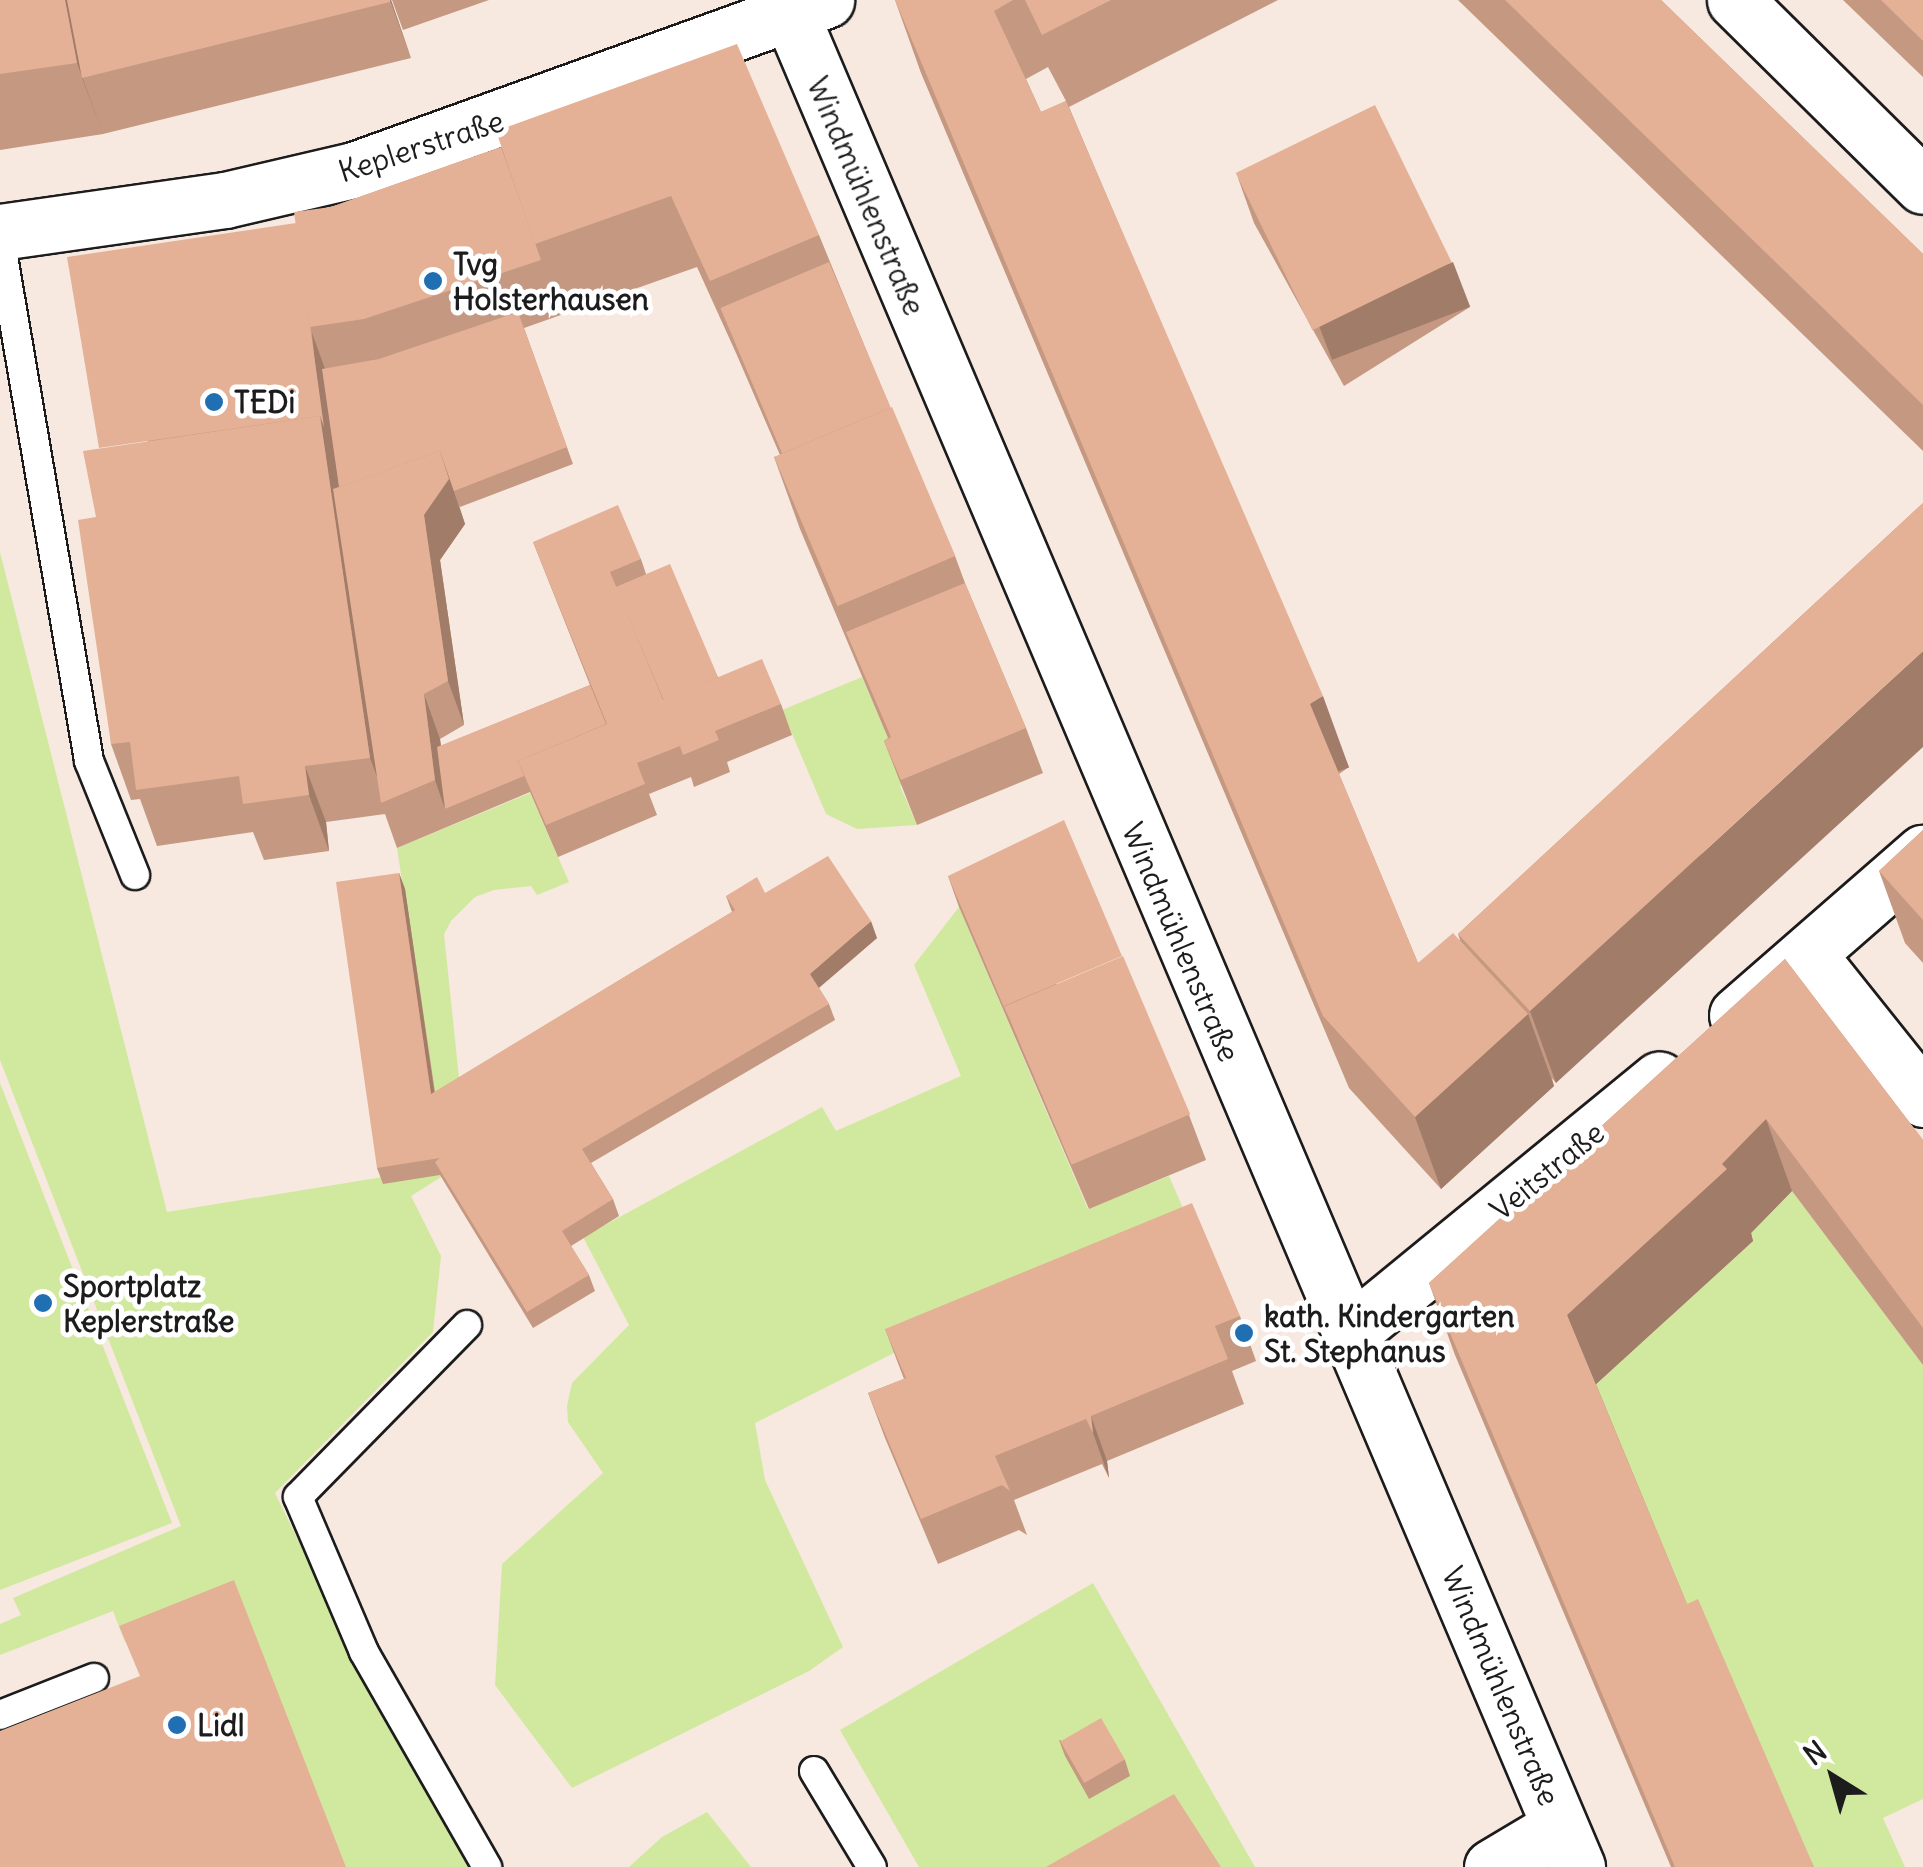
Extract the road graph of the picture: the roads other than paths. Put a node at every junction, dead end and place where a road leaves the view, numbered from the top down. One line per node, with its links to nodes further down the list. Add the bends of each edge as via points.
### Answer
1 (1735, 0): 3 (street)
2 (801, 5): 4 (street, Keplerstraße, via 354,170 225,200); 10 (street, Windmühlenstraße)
3 (1923, 186)
4 (0, 235): 6 (lane, via 89,761)
5 (1923, 854): 7 (street, Veitstraße)
6 (135, 874)
7 (1810, 956): 8 (street); 10 (street, Veitstraße)
8 (1923, 1099)
9 (467, 1325): 15 (lane, via 298,1497 364,1652)
10 (1352, 1331): 14 (street, Windmühlenstraße)
11 (94, 1678): 12 (lane)
12 (0, 1716)
13 (814, 1771): 16 (lane)
14 (1568, 1847): 17 (street)
15 (486, 1867)
16 (872, 1867)
17 (1492, 1867)

